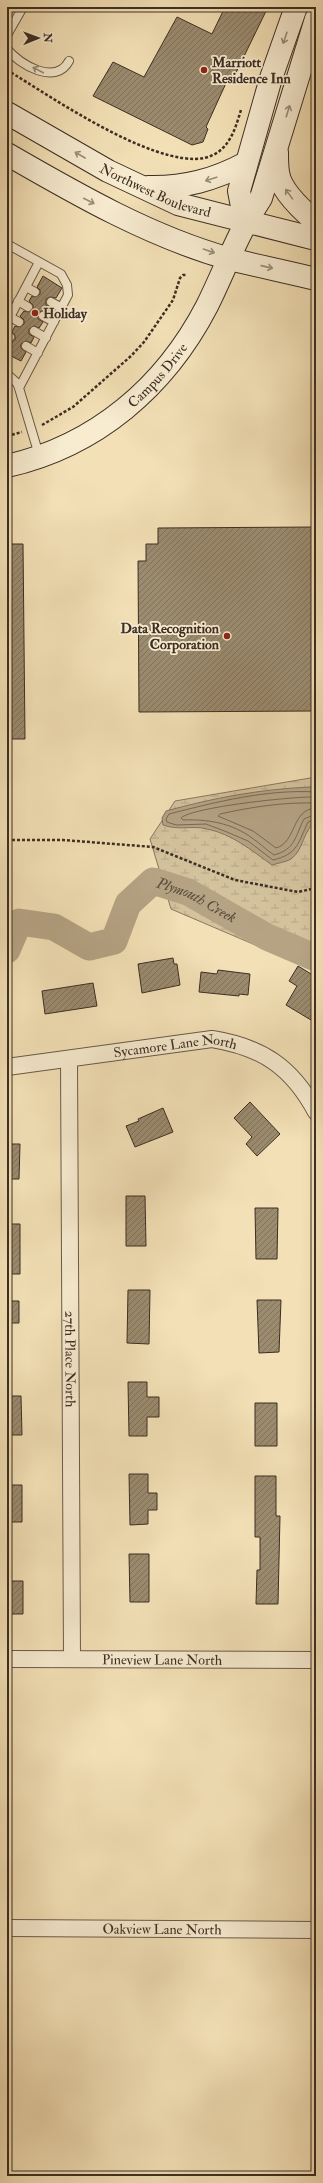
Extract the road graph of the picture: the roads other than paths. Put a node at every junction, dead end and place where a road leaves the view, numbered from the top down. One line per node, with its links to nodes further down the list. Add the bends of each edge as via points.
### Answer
1 (23, 7): 4 (lane)
2 (296, 7): 10 (main road, one-way to 10, via 271,78)
3 (316, 19): 8 (main road, Campus Drive, one-way to 3)
4 (7, 35)
5 (7, 49): 6 (lane, one-way to 5, via 62,70 44,73 16,58)
6 (69, 62)
7 (7, 113): 11 (main road, Northwest Boulevard, one-way to 7)
8 (277, 149): 12 (main road, Campus Drive, via 261,198); 13 (main road, one-way to 8, via 302,210 278,174)
9 (7, 154): 16 (main road, one-way to 16, via 89,202 181,242)
10 (246, 163): 11 (main road, one-way to 11, via 223,175 196,184 168,188); 12 (main road, via 238,191)
11 (141, 187): 12 (main road, Northwest Boulevard, via 178,204)
12 (245, 222): 14 (main road, Northwest Boulevard); 16 (main road, Campus Drive)
13 (316, 222)
14 (316, 239)
15 (7, 244): 17 (lane)
16 (229, 258): 18 (main road, one-way to 18); 35 (main road, Campus Drive, via 207,307 162,375 133,403 100,428)
17 (39, 262): 19 (lane); 24 (lane, via 61,274 68,285 68,296)
18 (316, 279)
19 (26, 287): 20 (lane); 21 (lane)
20 (35, 292)
21 (18, 301): 23 (lane); 26 (lane)
22 (51, 302): 24 (lane)
23 (28, 307)
24 (62, 308): 28 (lane)
25 (43, 316): 28 (lane)
26 (9, 320): 27 (lane)
27 (19, 322)
28 (54, 322): 30 (lane)
29 (34, 331): 30 (lane)
30 (46, 338): 32 (lane)
31 (26, 346): 32 (lane)
32 (38, 353): 34 (lane)
33 (7, 374): 34 (lane)
34 (20, 388): 35 (lane)
35 (40, 456): 36 (main road, Campus Drive)
36 (7, 466)
37 (69, 1059): 38 (street, Sycamore Lane North); 39 (street, Sycamore Lane North, via 189,1041 212,1039 235,1043 256,1051 288,1072); 41 (street, 27th Place North)
38 (7, 1067)
39 (316, 1112)
40 (7, 1659): 41 (street, Pineview Lane North)
41 (72, 1659): 42 (street, Pineview Lane North)
42 (316, 1660)
43 (7, 1928): 44 (street, Oakview Lane North)
44 (316, 1930)

